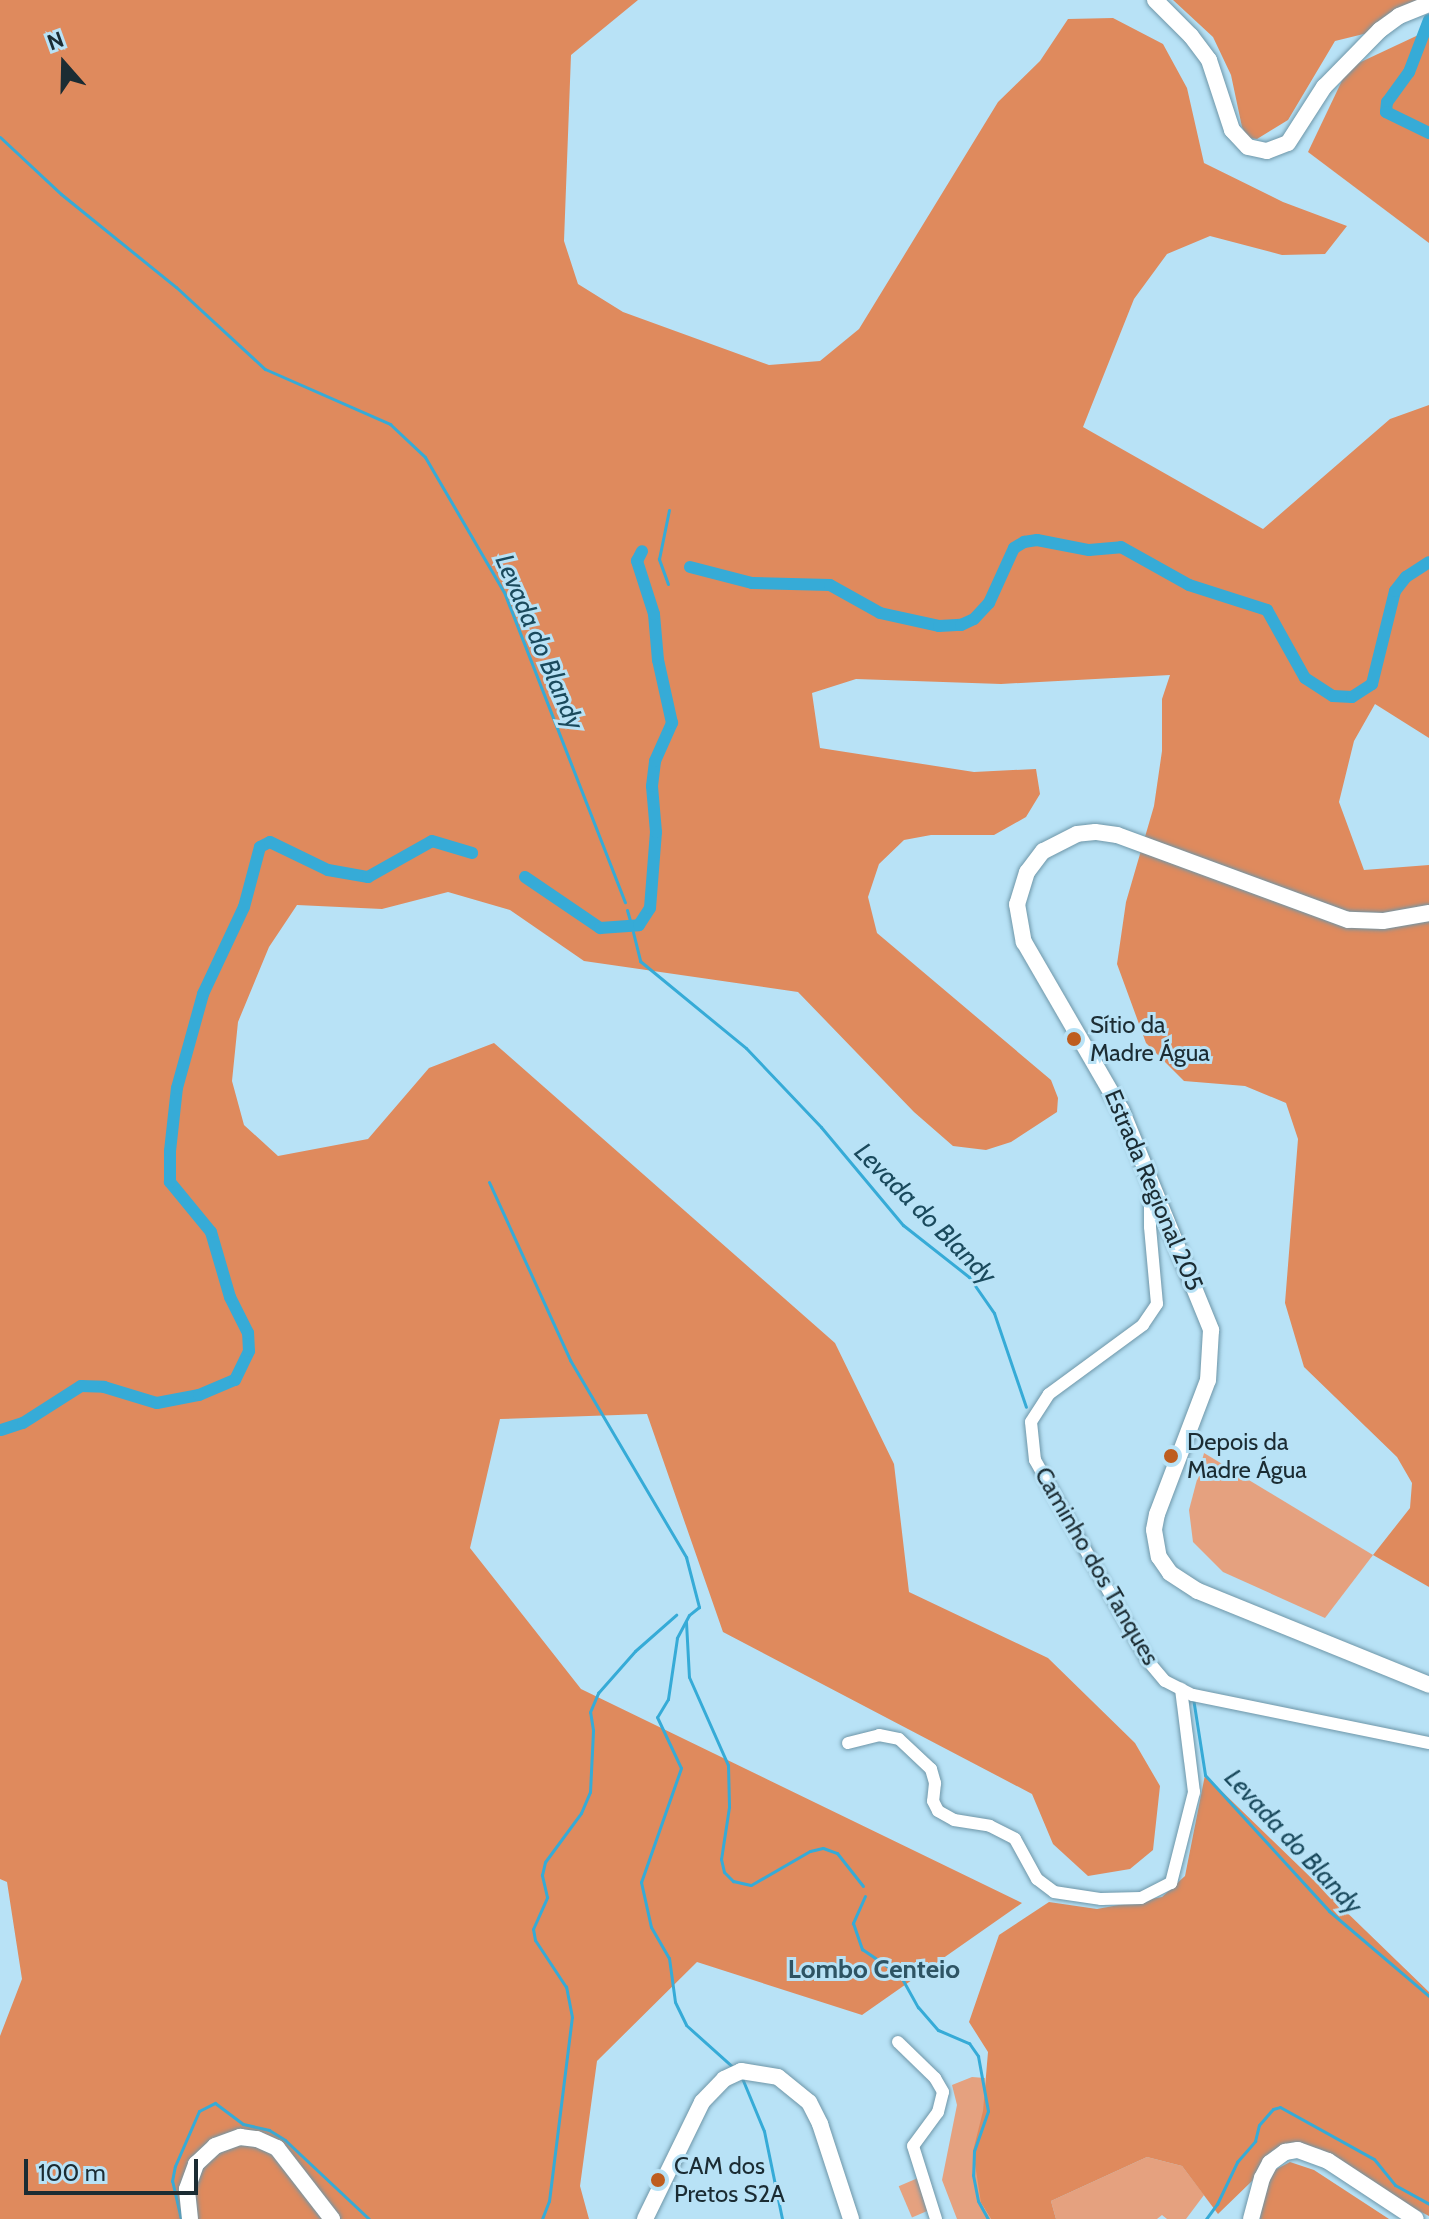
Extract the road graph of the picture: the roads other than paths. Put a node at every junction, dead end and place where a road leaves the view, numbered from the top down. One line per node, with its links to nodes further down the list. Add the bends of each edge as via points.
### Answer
1 (1155, 0): 2 (main road, via 1209,60 1232,130 1248,147 1267,151 1288,143 1324,87 1380,30)
2 (1429, 4)
3 (1429, 913): 4 (main road, Estrada Regional 205, via 1368,922 1330,916 1106,833 1077,834 1043,851 1020,887 1020,930 1106,1079)
4 (1155, 1189): 5 (main road, Estrada Regional 205, via 1207,1315 1212,1345 1208,1380 1157,1514 1159,1557 1170,1573 1198,1591); 6 (street, Caminho dos Tanques, via 1150,1227 1157,1304 1143,1325 1049,1394 1029,1431 1035,1460 1148,1661 1165,1681)
5 (1429, 1685)
6 (1181, 1689): 7 (street, via 1194,1792 1171,1883 1141,1898 1054,1892 1037,1879 1015,1839 938,1811 931,1769 899,1739 879,1735); 8 (street, Caminho dos Tanques)
7 (848, 1743)
8 (1429, 1743)
9 (898, 2042): 14 (street, via 943,2092 941,2108 913,2146)
10 (190, 2219): 11 (main road, via 187,2189 196,2164 215,2146 240,2137 277,2148)
11 (332, 2219)
12 (645, 2219): 13 (main road, via 692,2117 713,2089 735,2072 778,2077 809,2102)
13 (851, 2219)
14 (936, 2219)
15 (1251, 2219): 16 (main road, via 1270,2163 1298,2150 1328,2161)
16 (1416, 2219)

